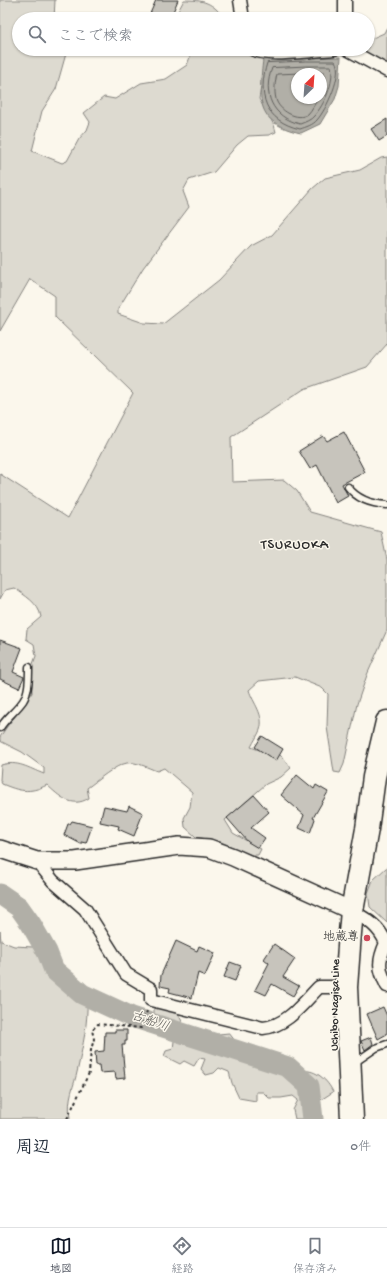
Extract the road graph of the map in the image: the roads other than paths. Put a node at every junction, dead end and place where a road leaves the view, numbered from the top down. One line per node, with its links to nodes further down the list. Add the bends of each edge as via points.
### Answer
1 (240, 0): 3 (street)
2 (344, 0): 4 (street)
3 (242, 12)
4 (345, 12)
5 (360, 56): 6 (street)
6 (387, 71)
7 (348, 487): 8 (lane, via 353,494 365,500)
8 (387, 505)
9 (29, 667): 11 (lane, via 27,690 23,701 5,719)
10 (387, 722): 14 (highway, Uchibo Nagisa Line, via 374,777 367,829)
11 (0, 728)
12 (0, 849): 13 (street)
13 (37, 861): 14 (street, via 75,861 179,846 209,848); 16 (street, via 53,881 85,909 126,974 151,990 151,1000 263,1028 274,1027 293,1014 318,987)
14 (346, 908): 15 (street, via 373,923 382,932 386,943 380,958 380,970); 16 (highway, Uchibo Nagisa Line)
15 (387, 986)
16 (340, 987): 18 (highway, Uchibo Nagisa Line); 19 (highway, Uchibo Nagisa Line, via 334,1049)
17 (387, 1044): 18 (lane)
18 (349, 1066): 20 (highway, Uchibo Nagisa Line)
19 (338, 1119)
20 (352, 1119)

